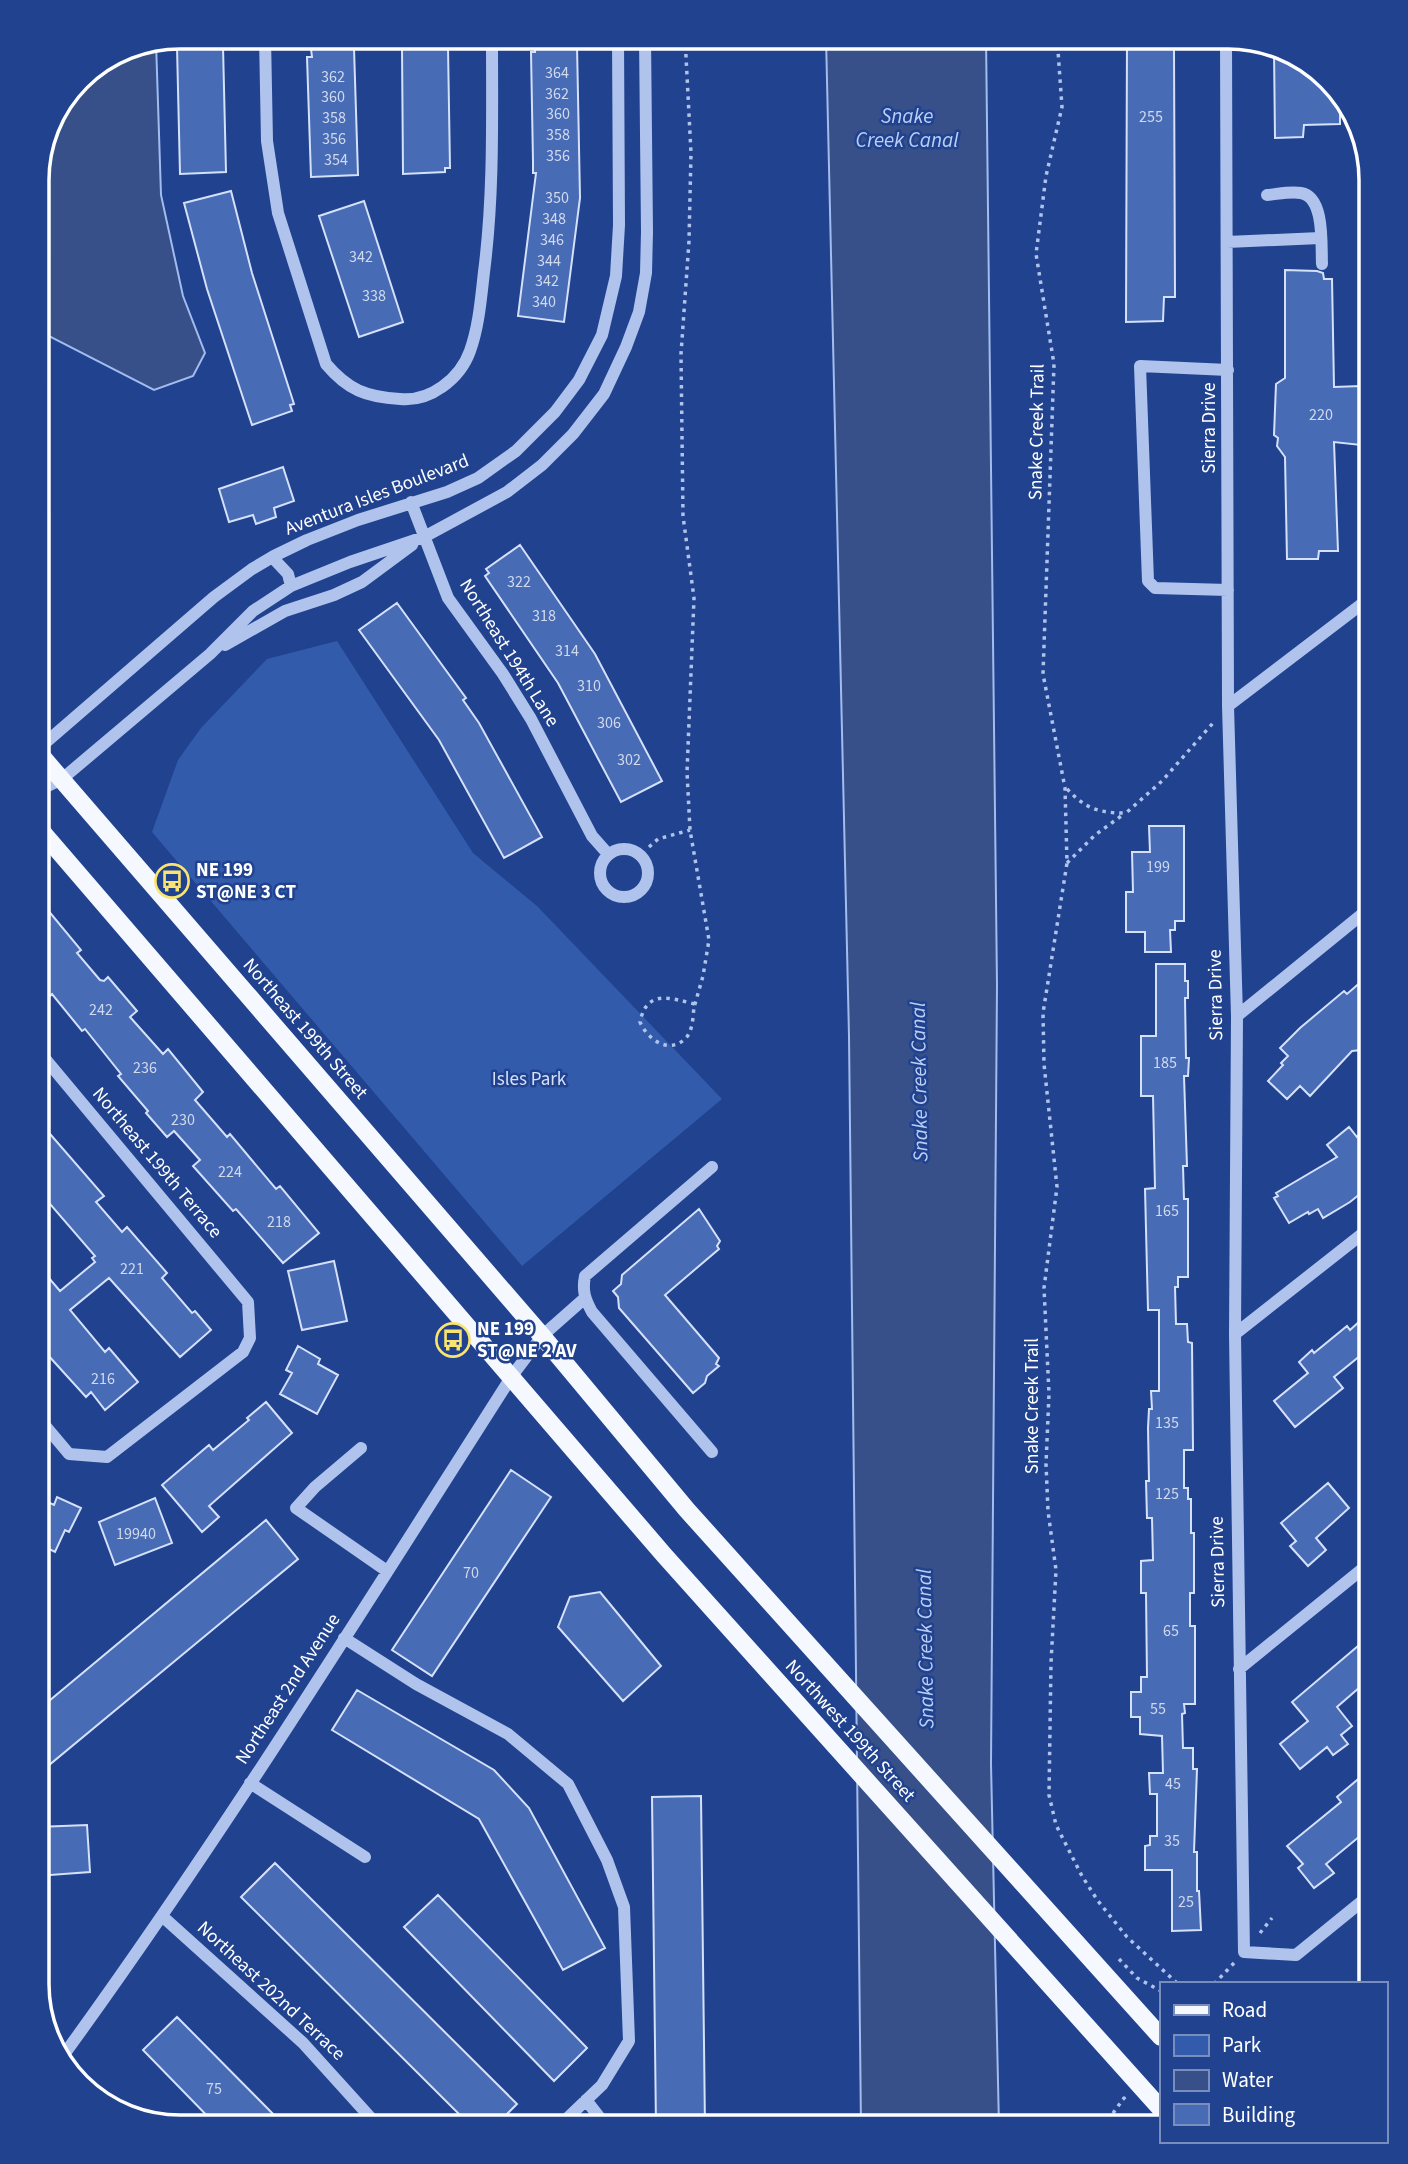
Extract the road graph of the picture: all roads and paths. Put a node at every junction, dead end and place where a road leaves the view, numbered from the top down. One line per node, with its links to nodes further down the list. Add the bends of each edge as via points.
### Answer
1 (265, 49): 2 (street, via 267,141 278,213 326,364 341,382 372,397 405,400 431,394 455,377 477,326 491,209)
2 (492, 49)
3 (618, 49): 13 (street, Aventura Isles Boulevard, via 619,225 616,276 602,335 579,380 516,451 478,478)
4 (645, 49): 14 (street, via 646,273 626,347 604,394 573,435 508,492)
5 (685, 49): 27 (path, via 691,153 681,428 682,516 694,597 687,772)
6 (1058, 49): 25 (path, Snake Creek Trail, via 1062,107 1035,254 1054,364 1043,674)
7 (1226, 49): 10 (street, Sierra Drive)
8 (1267, 194): 9 (street, via 1302,193 1314,200)
9 (1320, 238): 10 (street); 11 (street)
10 (1227, 242): 12 (street, Sierra Drive)
11 (1322, 264)
12 (1228, 370): 17 (street, Sierra Drive); 17 (street, via 1140,366 1148,581 1154,588)
13 (411, 502): 14 (street, Northeast 194th Lane); 15 (street, Aventura Isles Boulevard)
14 (424, 537): 16 (street); 19 (street, via 362,582 285,611); 30 (street, Northeast 194th Lane, via 448,598 503,674 592,836)
15 (272, 557): 16 (street, via 288,574); 21 (street, Aventura Isles Boulevard, via 214,597)
16 (291, 586): 19 (street, via 253,611)
17 (1228, 590): 20 (street, Sierra Drive)
18 (1359, 606): 20 (street)
19 (210, 654): 23 (street)
20 (1228, 706): 26 (path, via 1162,781); 34 (street, Sierra Drive)
21 (49, 740)
22 (49, 764): 23 (main road, Northeast 199th Street)
23 (62, 779): 24 (street); 40 (main road, Northeast 199th Street)
24 (49, 785)
25 (1065, 788): 26 (path, via 1082,805 1106,813); 31 (path, Snake Creek Trail)
26 (1126, 813): 31 (path)
27 (690, 830): 29 (path, via 658,839); 33 (path, via 709,940)
28 (49, 840): 41 (main road)
29 (649, 848)
30 (608, 855)
31 (1067, 863): 53 (path, Snake Creek Trail, via 1043,1013 1057,1187 1044,1288 1047,1499 1056,1570 1049,1795 1056,1825 1098,1901 1127,1937)
32 (1359, 917): 34 (street)
33 (695, 1004): 33 (path, via 689,1032 675,1045 651,1040 640,1022 648,1002 667,997)
34 (1237, 1016): 39 (street, Sierra Drive)
35 (49, 1063): 42 (street, Northeast 199th Terrace, via 248,1302 250,1338 243,1352 107,1457 69,1454)
36 (712, 1167): 38 (street, via 585,1276)
37 (1359, 1236): 39 (street)
38 (584, 1298): 40 (street, Northeast 2nd Avenue); 44 (street)
39 (1235, 1334): 48 (street, Sierra Drive)
40 (542, 1336): 41 (street, Northeast 2nd Avenue); 54 (main road, Northwest 199th Street, via 687,1510)
41 (512, 1376): 45 (street, Northeast 2nd Avenue); 58 (main road, Northwest 199th Street, via 664,1555)
42 (49, 1430)
43 (361, 1448): 45 (street, via 296,1508)
44 (712, 1452)
45 (387, 1571): 47 (street, Northeast 2nd Avenue)
46 (1359, 1572): 48 (street)
47 (344, 1638): 49 (street, Northeast 2nd Avenue); 56 (street, via 508,1734 568,1784 607,1860 624,1907 629,2041 602,2085)
48 (1239, 1669): 51 (street, Sierra Drive, via 1244,1952 1296,1955)
49 (250, 1783): 50 (street); 52 (street, Northeast 2nd Avenue)
50 (365, 1857)
51 (1359, 1904)
52 (162, 1916): 55 (street, Northeast 2nd Avenue); 59 (street, Northeast 202nd Terrace, via 303,2043)
53 (1176, 1982)
54 (1160, 2036)
55 (67, 2050)
56 (586, 2100): 60 (street); 61 (street)
57 (1132, 2108): 62 (path, via 1124,2098)
58 (1160, 2108)
59 (368, 2115)
60 (570, 2115)
61 (598, 2115)
62 (1112, 2115)

